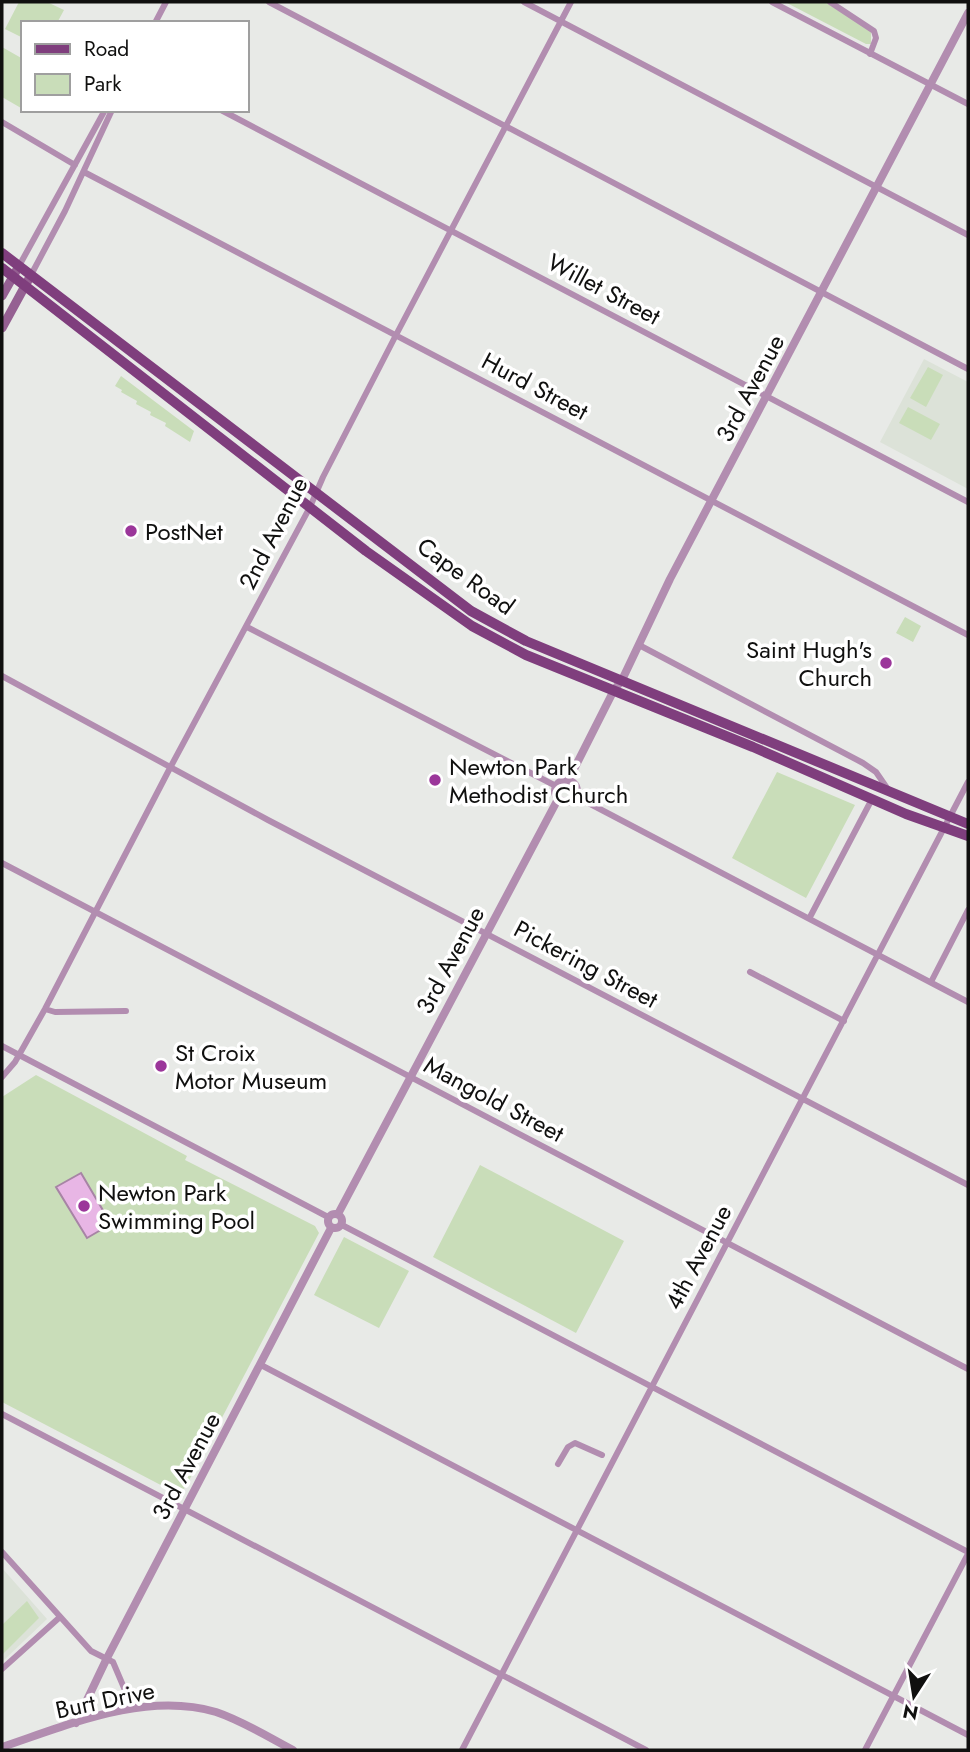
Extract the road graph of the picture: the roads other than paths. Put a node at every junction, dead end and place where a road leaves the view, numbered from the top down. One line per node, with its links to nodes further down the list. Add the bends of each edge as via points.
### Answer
1 (166, 2): 8 (street)
2 (269, 2): 17 (street)
3 (524, 2): 9 (street)
4 (571, 2): 9 (street, 2nd Avenue)
5 (772, 2): 10 (street)
6 (830, 2): 10 (street, via 874,31)
7 (968, 13): 11 (street, 3rd Avenue)
8 (156, 21)
9 (561, 21): 17 (street, 2nd Avenue); 20 (street)
10 (870, 54): 11 (street)
11 (931, 84): 12 (street); 20 (street, 3rd Avenue)
12 (968, 104)
13 (104, 112): 18 (street)
14 (111, 112): 19 (street)
15 (225, 112): 21 (street, Willet Street)
16 (2, 122): 18 (street)
17 (506, 126): 21 (street, 2nd Avenue); 29 (street)
18 (75, 164): 24 (street)
19 (84, 172): 26 (street); 32 (street, Hurd Street)
20 (877, 187): 22 (street); 29 (street, 3rd Avenue)
21 (451, 231): 32 (street, 2nd Avenue); 34 (street, Willet Street)
22 (968, 235)
23 (2, 253): 24 (main road, Cape Road)
24 (19, 266): 26 (main road, Cape Road); 27 (main road)
25 (2, 268): 27 (main road, Cape Road)
26 (31, 275): 28 (main road); 35 (main road, Cape Road)
27 (13, 276): 28 (main road, Cape Road); 30 (main road)
28 (26, 286): 31 (main road); 38 (main road, Cape Road)
29 (822, 292): 33 (street); 34 (street, 3rd Avenue)
30 (2, 296)
31 (2, 328)
32 (396, 335): 35 (street, 2nd Avenue); 36 (street, Hurd Street)
33 (968, 369)
34 (767, 396): 36 (street, 3rd Avenue); 37 (street, Willet Street)
35 (316, 492): 38 (street, 2nd Avenue); 43 (main road, Cape Road, via 493,625)
36 (713, 501): 40 (street, Hurd Street); 41 (street, 3rd Avenue)
37 (968, 502)
38 (310, 507): 39 (street, 2nd Avenue); 44 (main road, Cape Road, via 471,626 526,655)
39 (247, 626): 45 (street, 2nd Avenue); 48 (street)
40 (968, 635)
41 (639, 645): 43 (street, 3rd Avenue); 49 (street, via 876,771)
42 (2, 676): 45 (street, Pickering Street)
43 (622, 680): 44 (street, 3rd Avenue); 49 (main road, Cape Road)
44 (614, 690): 46 (street, 3rd Avenue); 52 (main road, Cape Road)
45 (170, 768): 59 (street, 2nd Avenue); 61 (street, Pickering Street)
46 (568, 781): 48 (street); 50 (street, via 575,787)
47 (968, 782): 53 (street, 4th Avenue)
48 (556, 786): 51 (street)
49 (890, 792): 53 (main road, Cape Road)
50 (575, 796): 51 (street, via 567,802); 60 (street)
51 (558, 799): 61 (street, 3rd Avenue)
52 (872, 799): 55 (main road, Cape Road); 60 (street)
53 (950, 817): 54 (main road, Cape Road); 55 (street, 4th Avenue)
54 (968, 824)
55 (944, 828): 56 (main road, Cape Road); 62 (street, 4th Avenue)
56 (968, 836)
57 (2, 863): 59 (street, Mangold Street)
58 (968, 910): 64 (street)
59 (95, 912): 66 (street, 2nd Avenue); 72 (street, Mangold Street)
60 (810, 917): 62 (street)
61 (486, 933): 72 (street, 3rd Avenue); 73 (street, Pickering Street)
62 (878, 955): 64 (street); 68 (street, 4th Avenue)
63 (751, 972): 68 (street)
64 (931, 982): 65 (street)
65 (968, 1002)
66 (45, 1009): 67 (street); 70 (street, 2nd Avenue)
67 (126, 1011)
68 (844, 1021): 73 (street, 4th Avenue)
69 (2, 1046): 70 (street)
70 (19, 1055): 71 (street, 2nd Avenue); 76 (street)
71 (2, 1077)
72 (411, 1077): 75 (street, 3rd Avenue); 79 (street, Mangold Street)
73 (803, 1099): 74 (street, Pickering Street); 79 (street, 4th Avenue)
74 (968, 1185)
75 (338, 1214): 76 (street); 77 (street)
76 (328, 1217): 78 (street)
77 (342, 1224): 78 (street); 82 (street)
78 (331, 1228): 80 (street, 3rd Avenue)
79 (728, 1243): 81 (street, Mangold Street); 82 (street, 4th Avenue)
80 (261, 1365): 86 (street, 3rd Avenue); 87 (street)
81 (968, 1369)
82 (652, 1387): 87 (street, 4th Avenue); 89 (street)
83 (2, 1414): 86 (street)
84 (603, 1455): 85 (street, via 575,1443)
85 (558, 1464)
86 (184, 1510): 91 (street, 3rd Avenue); 93 (street)
87 (577, 1530): 93 (street, 4th Avenue); 94 (street)
88 (2, 1552): 90 (street)
89 (968, 1553): 94 (street)
90 (60, 1617): 91 (street, via 91,1651); 92 (street)
91 (107, 1658): 95 (street, via 116,1666); 96 (street, 3rd Avenue)
92 (2, 1669)
93 (501, 1675): 100 (street, 4th Avenue); 101 (street)
94 (894, 1695): 97 (street); 102 (street)
95 (134, 1709): 96 (street, Burt Drive); 99 (street, Burt Drive, via 177,1706 205,1710 236,1720)
96 (76, 1723): 98 (street, Burt Drive)
97 (968, 1735)
98 (2, 1747)
99 (293, 1750)
100 (462, 1750)
101 (646, 1750)
102 (865, 1750)

